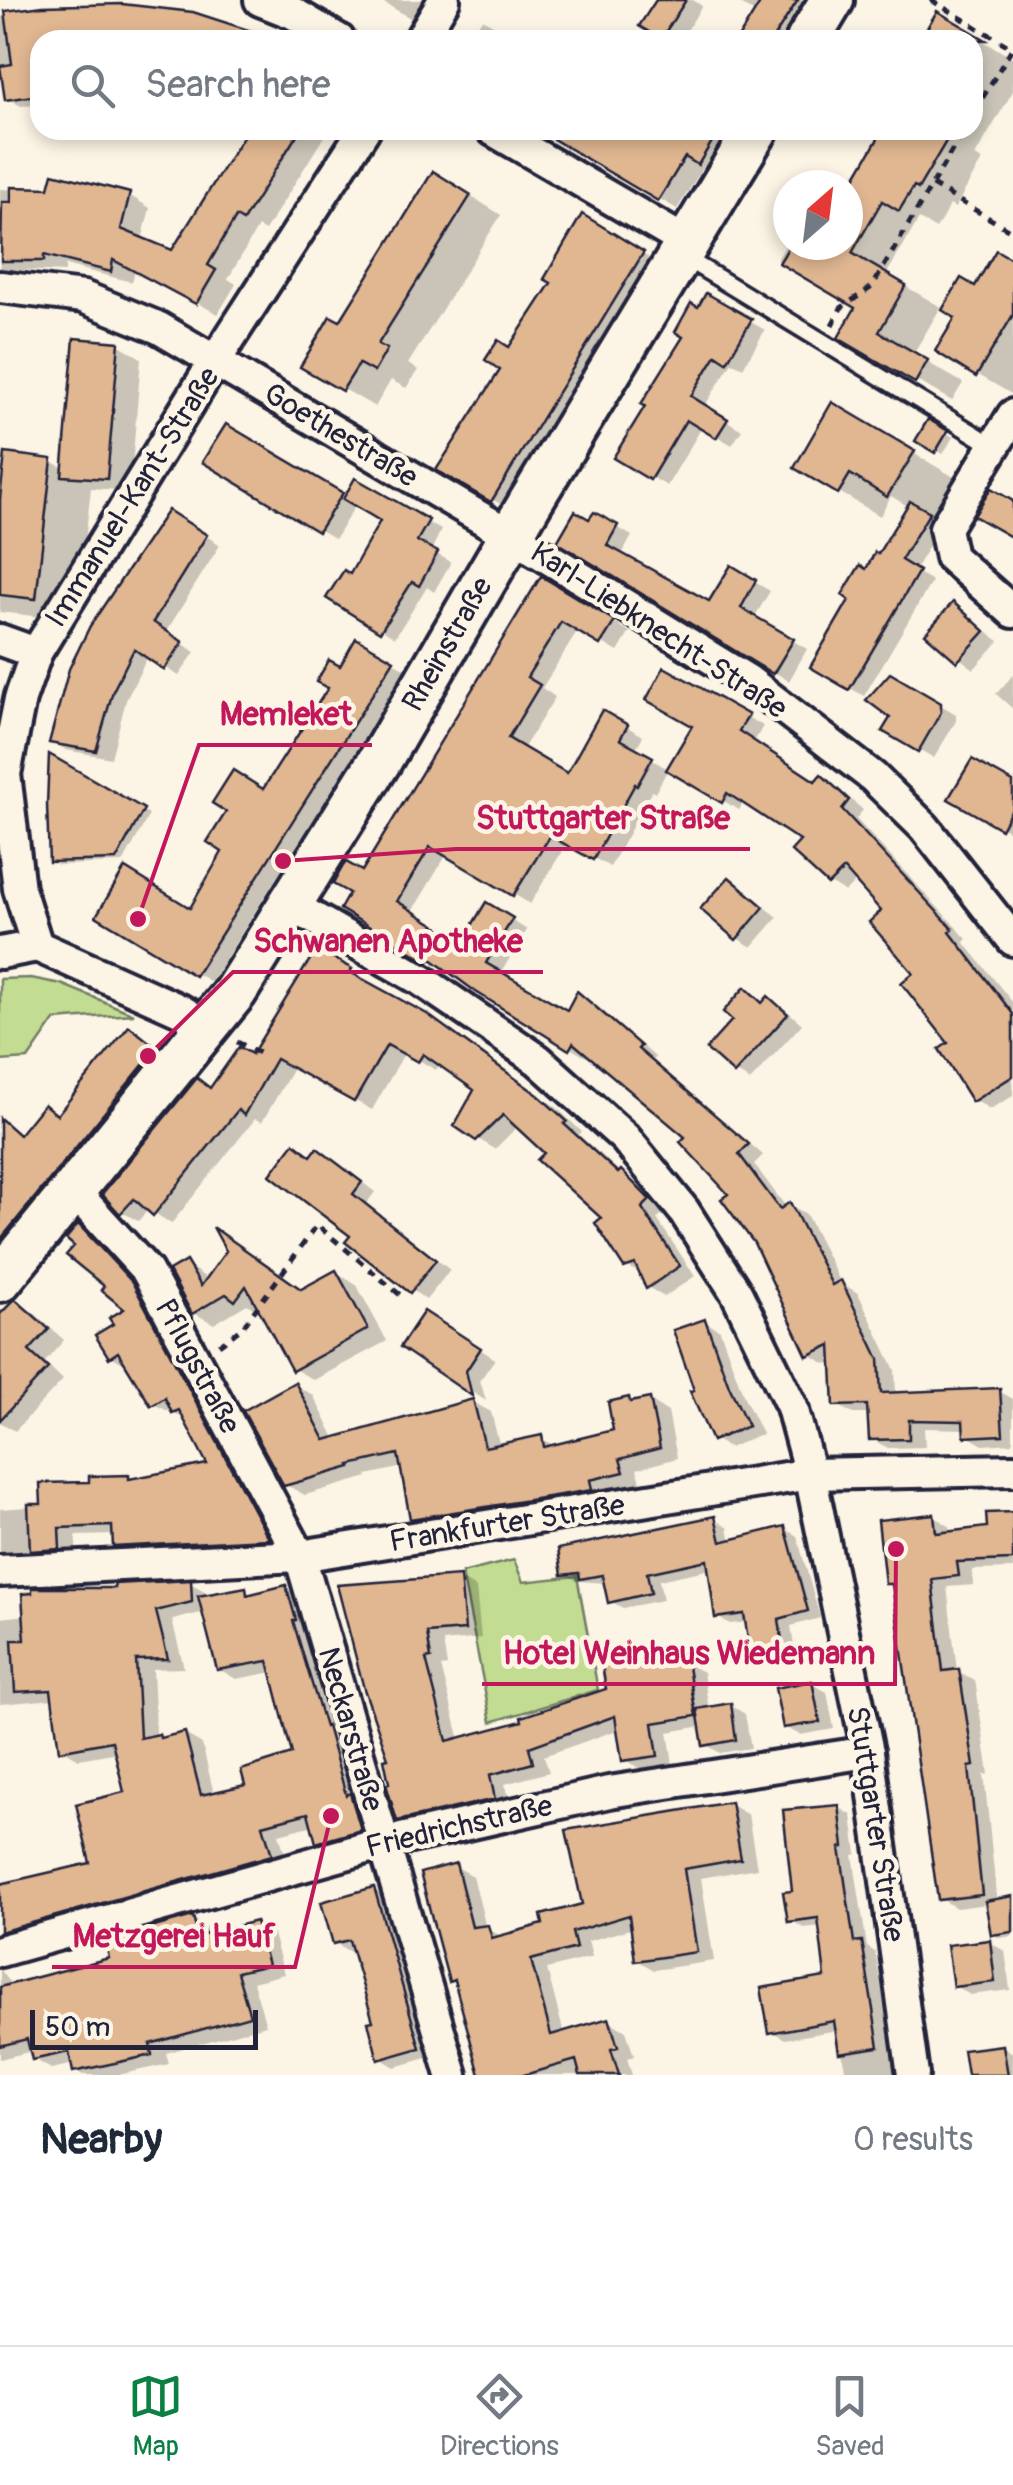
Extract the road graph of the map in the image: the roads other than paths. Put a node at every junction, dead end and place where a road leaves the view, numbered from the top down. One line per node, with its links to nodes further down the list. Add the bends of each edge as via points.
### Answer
1 (260, 0): 4 (street)
2 (444, 0): 5 (street)
3 (832, 0): 6 (main road)
4 (322, 30)
5 (426, 30)
6 (814, 30)
7 (358, 140): 12 (street, Immanuel-Kant-Straße)
8 (509, 140): 10 (street)
9 (750, 140): 10 (main road, Rheinstraße)
10 (686, 250): 14 (lane); 15 (main road, Rheinstraße)
11 (0, 287): 12 (street, Goethestraße, via 83,297 159,328)
12 (216, 361): 15 (street, Goethestraße); 18 (street, Immanuel-Kant-Straße)
13 (1013, 415): 14 (street)
14 (994, 446): 16 (street, via 946,528 951,557)
15 (511, 535): 19 (main road, Rheinstraße); 20 (street, Karl-Liebknecht-Straße, via 747,680 873,777 924,827)
16 (1013, 612)
17 (0, 640): 18 (street)
18 (36, 652): 21 (street, Immanuel-Kant-Straße, via 5,774 19,888)
19 (291, 905): 23 (main road, Rheinstraße, via 235,992); 27 (street, Stuttgarter Straße, via 421,980 538,1060 625,1138 684,1211 737,1294 792,1407)
20 (1013, 940)
21 (37, 946): 22 (street); 23 (street)
22 (0, 952)
23 (224, 1035): 24 (main road, Rheinstraße)
24 (74, 1191): 25 (main road, Rheinstraße); 28 (street, Pflugstraße, via 147,1270)
25 (0, 1280)
26 (1013, 1470): 27 (street, Frankfurter Straße)
27 (810, 1474): 28 (street, Frankfurter Straße); 30 (street, Stuttgarter Straße)
28 (300, 1556): 29 (street, Frankfurter Straße); 31 (street, Neckarstraße)
29 (0, 1571)
30 (868, 1752): 31 (street, Friedrichstraße, via 609,1792); 34 (street, Stuttgarter Straße)
31 (384, 1842): 32 (street, Friedrichstraße); 33 (street, Neckarstraße)
32 (0, 1951)
33 (452, 2075)
34 (912, 2075)

